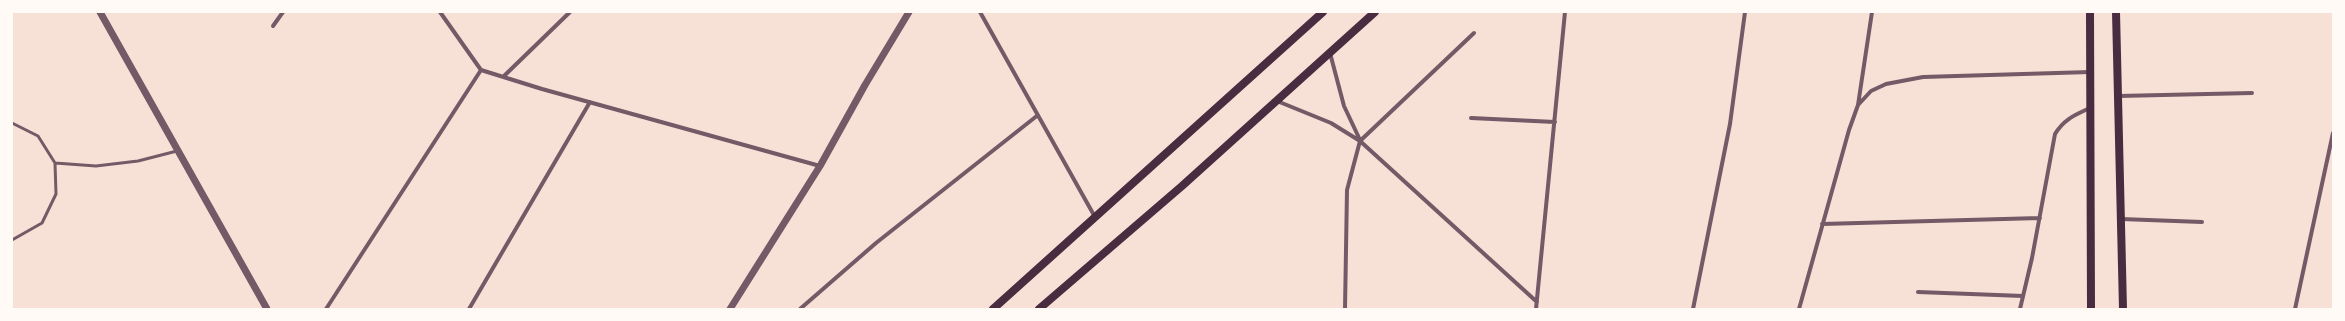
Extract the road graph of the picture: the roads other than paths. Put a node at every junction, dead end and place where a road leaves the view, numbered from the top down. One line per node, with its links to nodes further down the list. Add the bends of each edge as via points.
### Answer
1 (100, 12): 32 (street)
2 (283, 12): 14 (street)
3 (440, 12): 17 (street)
4 (570, 12): 19 (street)
5 (909, 12): 34 (street)
6 (980, 12): 26 (street)
7 (1323, 12): 35 (main road)
8 (1375, 12): 16 (main road)
9 (1565, 12): 28 (street)
10 (1745, 12): 53 (street, via 1730,124)
11 (1872, 12): 24 (street)
12 (2090, 12): 18 (main road)
13 (2116, 12): 21 (main road)
14 (273, 26)
15 (1474, 33): 31 (street)
16 (1330, 53): 22 (main road); 31 (street, via 1344,106)
17 (481, 70): 19 (street); 45 (street)
18 (2091, 72): 24 (street, via 1923,77 1886,84 1871,92); 25 (main road)
19 (504, 76): 23 (street)
20 (2252, 93): 21 (street)
21 (2118, 96): 37 (main road)
22 (1277, 101): 31 (street, via 1331,123); 50 (main road)
23 (590, 102): 34 (street); 46 (street)
24 (1858, 105): 39 (street)
25 (2091, 108): 36 (street, via 2068,119 2060,125 2055,134); 56 (main road)
26 (1038, 115): 35 (street); 48 (street, via 876,243)
27 (1471, 118): 28 (street)
28 (1555, 122): 43 (street)
29 (12, 123): 33 (lane, via 38,136)
30 (2333, 133): 58 (street)
31 (1360, 141): 43 (street); 51 (street, via 1347,190)
32 (177, 151): 33 (lane, via 138,161 96,166); 44 (street)
33 (55, 163): 40 (lane, via 56,194 42,223)
34 (820, 166): 47 (street)
35 (1095, 218): 49 (main road)
36 (2040, 218): 39 (street); 42 (street)
37 (2121, 219): 38 (street); 57 (main road)
38 (2202, 222)
39 (1822, 224): 54 (street)
40 (12, 240)
41 (1918, 292): 42 (street)
42 (2023, 296): 55 (street)
43 (1537, 302): 52 (street)
44 (267, 309)
45 (326, 309)
46 (469, 309)
47 (730, 309)
48 (800, 309)
49 (993, 309)
50 (1039, 309)
51 (1345, 309)
52 (1536, 309)
53 (1693, 309)
54 (1799, 309)
55 (2020, 309)
56 (2091, 309)
57 (2123, 309)
58 (2295, 309)

